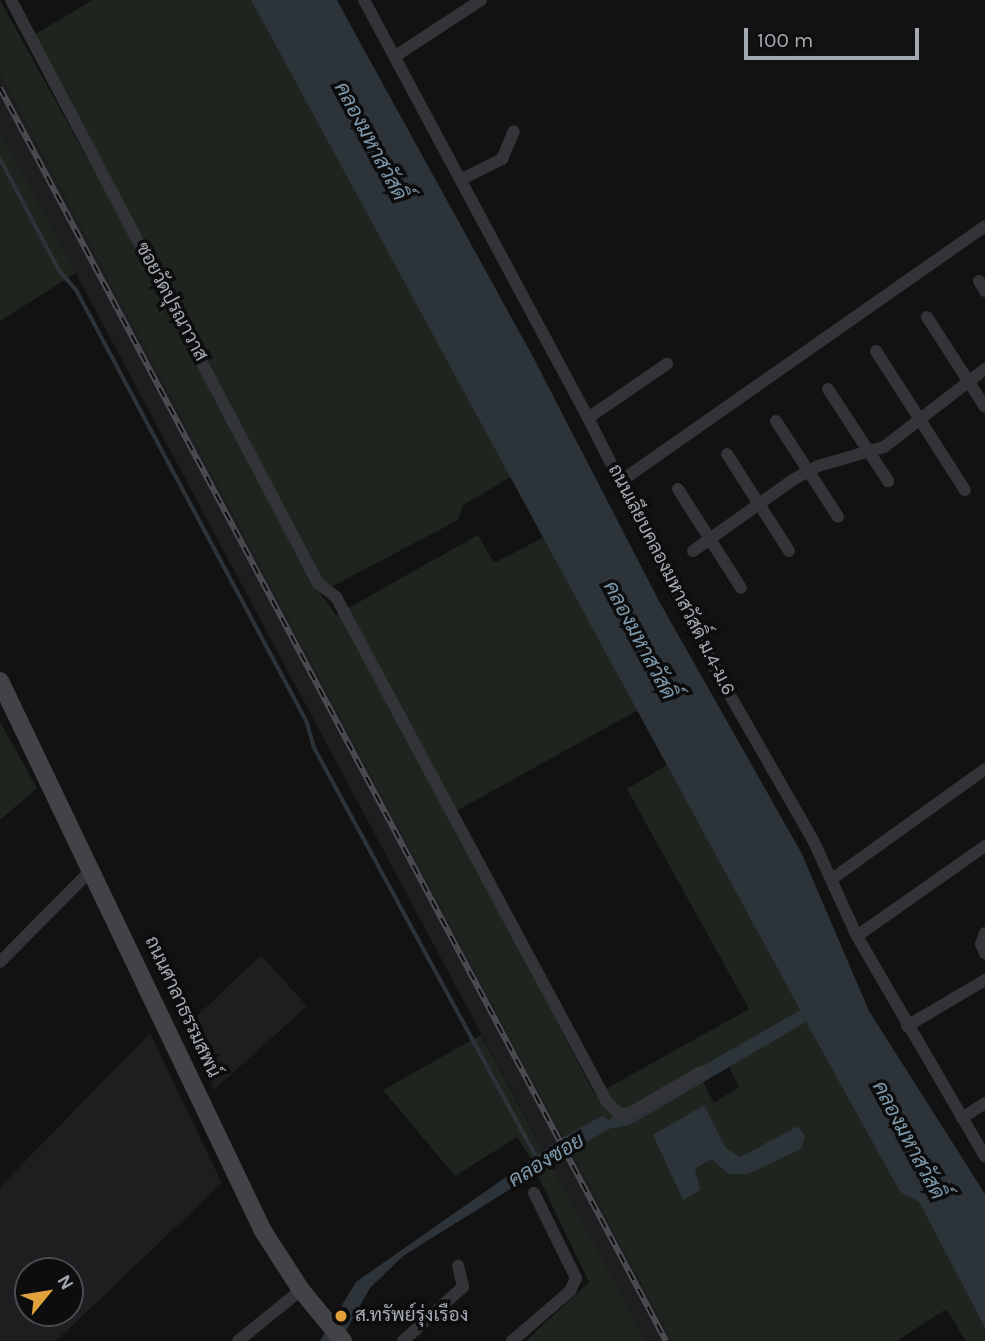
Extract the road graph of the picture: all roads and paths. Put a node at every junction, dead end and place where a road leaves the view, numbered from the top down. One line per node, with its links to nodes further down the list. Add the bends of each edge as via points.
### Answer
1 (11, 0): 42 (street, ซอยวัดปุรณาวาส, via 317,583 336,597 607,1102 619,1114 629,1113)
2 (364, 0): 4 (street, ถนนเลียบคลองมหาสวัสดิ์ ม.4-ม.6)
3 (481, 0): 4 (street)
4 (397, 55): 6 (street, ถนนเลียบคลองมหาสวัสดิ์ ม.4-ม.6)
5 (514, 131): 6 (street, via 502,159)
6 (462, 179): 15 (street, ถนนเลียบคลองมหาสวัสดิ์ ม.4-ม.6)
7 (985, 226): 21 (street)
8 (926, 317): 12 (street)
9 (876, 351): 17 (street)
10 (667, 364): 15 (street)
11 (985, 369): 12 (street)
12 (970, 385): 14 (street); 17 (street)
13 (828, 389): 19 (street)
14 (985, 407)
15 (588, 418): 21 (street, ถนนเลียบคลองมหาสวัสดิ์ ม.4-ม.6)
16 (776, 421): 20 (street)
17 (921, 421): 19 (street); 24 (street)
18 (727, 454): 25 (street)
19 (871, 454): 20 (street); 22 (street)
20 (809, 471): 25 (street); 26 (street)
21 (621, 481): 35 (street, ถนนเลียบคลองมหาสวัสดิ์ ม.4-ม.6, via 719,676)
22 (888, 481)
23 (678, 489): 27 (street)
24 (965, 490)
25 (759, 505): 27 (street); 29 (street)
26 (838, 517)
27 (710, 539): 28 (street); 30 (street)
28 (693, 551)
29 (789, 551)
30 (741, 588)
31 (0, 681): 34 (street, ถนนศาลาธรรมสพน์)
32 (985, 769): 35 (street)
33 (985, 846): 37 (street)
34 (93, 868): 39 (street); 48 (street, ถนนศาลาธรรมสพน์, via 264,1231)
35 (832, 879): 37 (street, ถนนเลียบคลองมหาสวัสดิ์ ม.4-ม.6)
36 (985, 933): 38 (street, via 981,944)
37 (857, 936): 41 (street, ถนนเลียบคลองมหาสวัสดิ์ ม.4-ม.6)
38 (985, 953)
39 (0, 961)
40 (985, 980): 41 (street)
41 (907, 1026): 44 (street, ถนนเลียบคลองมหาสวัสดิ์ ม.4-ม.6)
42 (701, 1072)
43 (985, 1103): 44 (street)
44 (962, 1118): 45 (street, ถนนเลียบคลองมหาสวัสดิ์ ม.4-ม.6)
45 (985, 1157)
46 (534, 1193): 52 (street, via 576,1278 570,1291)
47 (458, 1266): 51 (street, via 463,1287)
48 (301, 1290): 49 (street); 50 (street, ถนนศาลาธรรมสพน์)
49 (238, 1341)
50 (342, 1341)
51 (403, 1341)
52 (512, 1341)

